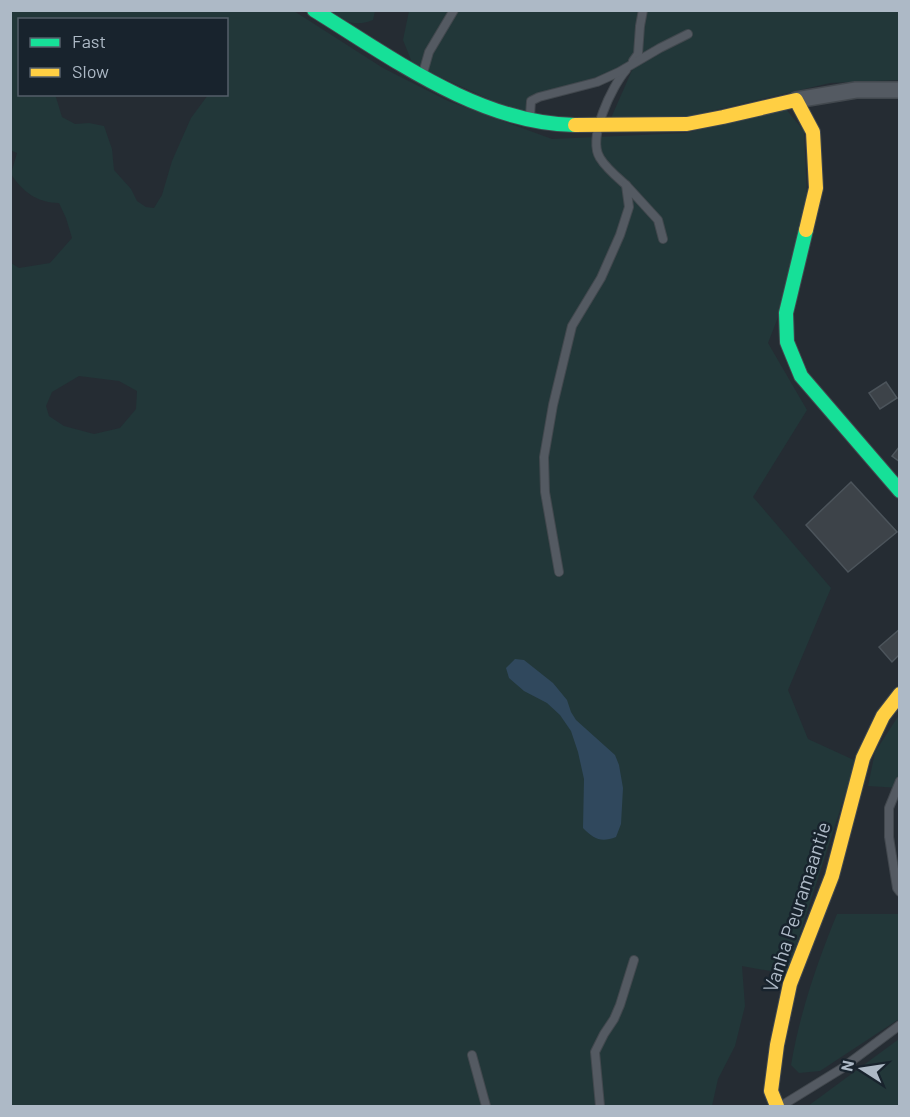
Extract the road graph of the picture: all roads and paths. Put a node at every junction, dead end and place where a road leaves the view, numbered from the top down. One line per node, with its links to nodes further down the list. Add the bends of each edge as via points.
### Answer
1 (314, 10): 6 (street)
2 (454, 10): 6 (lane, via 429,52)
3 (644, 10): 5 (lane, via 638,54)
4 (688, 34): 5 (lane)
5 (631, 64): 9 (lane, via 597,82 531,101); 10 (lane, via 618,79)
6 (422, 76): 9 (street, via 485,106)
7 (900, 90): 8 (street, via 856,90)
8 (796, 100): 10 (street, via 697,122); 13 (street, via 813,132 816,188 786,313 786,342 801,376)
9 (531, 121): 10 (street)
10 (600, 124): 11 (lane, via 596,143 599,157)
11 (626, 185): 12 (lane, via 657,220); 14 (lane, via 629,207 601,278 572,326 547,436 545,492)
12 (663, 239)
13 (900, 491)
14 (559, 572)
15 (900, 694): 23 (street, Vanha Peuramaantie, via 883,716 863,758 832,876 790,984 771,1091)
16 (900, 781): 17 (lane, via 889,808 889,837)
17 (900, 892)
18 (634, 960): 22 (lane, via 617,1012 595,1052)
19 (900, 1025): 23 (lane, via 841,1069)
20 (472, 1055): 21 (lane)
21 (486, 1107)
22 (600, 1107)
23 (779, 1107)

